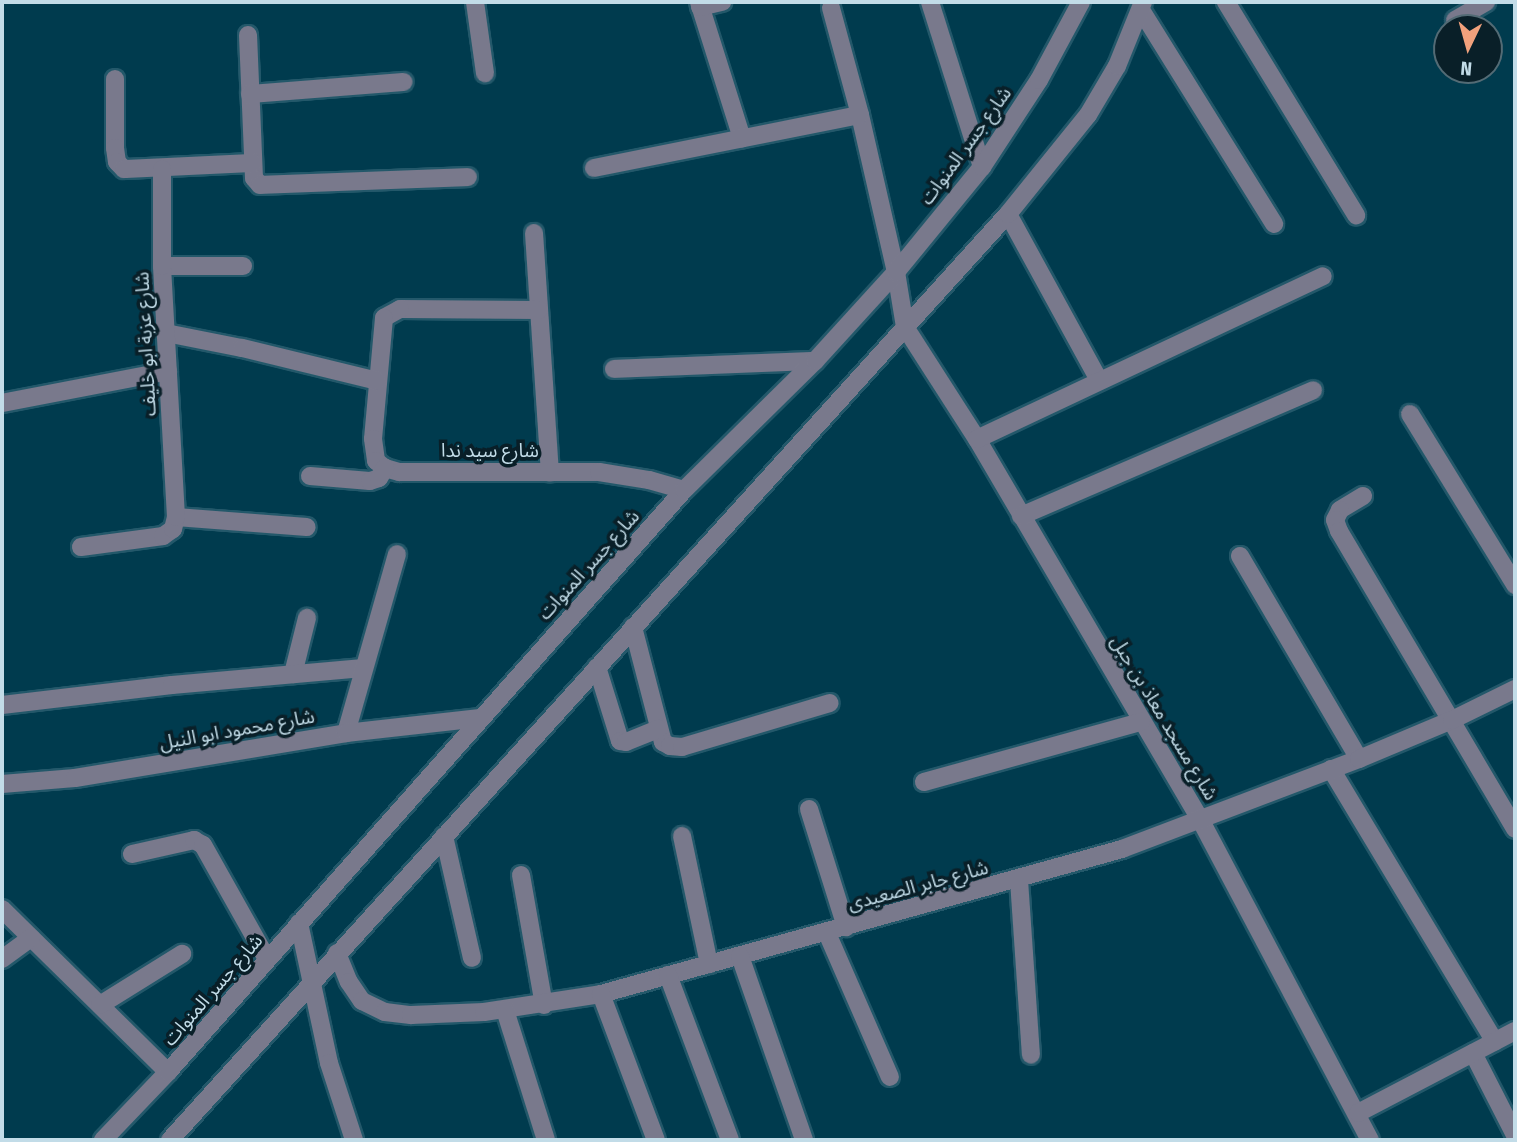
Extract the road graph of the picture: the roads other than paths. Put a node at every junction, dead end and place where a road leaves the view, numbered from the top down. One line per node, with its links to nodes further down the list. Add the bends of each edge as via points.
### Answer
1 (475, 2): 12 (street)
2 (722, 2): 7 (street)
3 (930, 2): 19 (street)
4 (1081, 2): 19 (street, شارع جسر المنوات, via 1039,80)
5 (1226, 2): 24 (street)
6 (1486, 2): 10 (street)
7 (700, 4): 17 (street)
8 (1142, 6): 23 (street, via 1117,66 1088,115); 25 (street)
9 (831, 8): 16 (street)
10 (1465, 14)
11 (248, 35): 15 (street)
12 (485, 73)
13 (115, 79): 21 (street, via 117,162 124,169)
14 (404, 82): 15 (street)
15 (250, 94): 18 (street)
16 (860, 115): 17 (street); 29 (street)
17 (742, 138): 20 (street)
18 (253, 163): 21 (street); 22 (street, via 254,178 260,185 271,186)
19 (982, 167): 29 (street, شارع جسر المنوات)
20 (594, 168)
21 (162, 169): 27 (street, شارع عزبة ابو خليف)
22 (468, 177)
23 (1008, 214): 32 (street); 37 (street)
24 (1356, 215)
25 (1274, 224)
26 (534, 233): 31 (street)
27 (162, 266): 28 (street); 33 (street, شارع عزبة ابو خليف)
28 (243, 266)
29 (896, 272): 32 (street); 34 (street, شارع جسر المنوات)
30 (1323, 276): 37 (street)
31 (539, 310): 38 (street, via 392,312 384,318 381,331); 44 (street)
32 (905, 327): 42 (street, شارع مسجد معاذ بن جبل); 56 (street)
33 (166, 333): 36 (street, شارع عزبة ابو خليف); 38 (street)
34 (815, 361): 35 (street); 46 (street, شارع جسر المنوات)
35 (614, 369)
36 (168, 371): 40 (street); 49 (street, شارع عزبة ابو خليف)
37 (1099, 380): 42 (street)
38 (377, 381): 43 (street, via 374,452)
39 (1313, 390): 48 (street)
40 (2, 403)
41 (1410, 414): 54 (street)
42 (977, 439): 48 (street, شارع مسجد معاذ بن جبل)
43 (385, 468): 44 (street, شارع سيد ندا, via 399,472); 45 (street, via 379,478 370,481)
44 (550, 472): 46 (street, شارع سيد ندا, via 608,474)
45 (310, 477)
46 (684, 489): 63 (street, شارع جسر المنوات)
47 (1363, 496): 64 (street, via 1340,510 1335,520 1339,531)
48 (1021, 516): 65 (street, شارع مسجد معاذ بن جبل)
49 (176, 517): 50 (street); 51 (street, via 173,529 163,536)
50 (307, 527)
51 (81, 547)
52 (397, 554): 58 (street)
53 (1240, 556): 68 (street)
54 (1515, 585)
55 (307, 618): 59 (street)
56 (633, 627): 57 (street); 66 (street)
57 (597, 667): 66 (street, via 620,741); 75 (street)
58 (363, 668): 59 (street); 67 (street)
59 (293, 674): 62 (street)
60 (1515, 689): 64 (street, شارع جابر الصعيدى)
61 (831, 703): 66 (street, via 682,747 663,742)
62 (2, 705)
63 (480, 718): 67 (street, شارع محمود ابو النيل); 81 (street, شارع جسر المنوات)
64 (1452, 720): 68 (street, شارع جابر الصعيدى); 74 (street)
65 (1141, 722): 70 (street); 73 (street, شارع مسجد معاذ بن جبل)
66 (659, 729)
67 (346, 733): 71 (street, شارع محمود ابو النيل, via 100,774)
68 (1359, 759): 69 (street, شارع جابر الصعيدى)
69 (1331, 769): 73 (street, شارع جابر الصعيدى); 99 (street)
70 (924, 782)
71 (2, 784)
72 (809, 809): 82 (street)
73 (1202, 821): 79 (street, شارع جابر الصعيدى); 104 (street, شارع مسجد معاذ بن جبل)
74 (1515, 829)
75 (444, 835): 85 (street); 88 (street)
76 (682, 836): 91 (street)
77 (132, 854): 89 (street, via 194,840 203,845)
78 (521, 874): 96 (street)
79 (1019, 880): 82 (street, شارع جابر الصعيدى); 101 (street)
80 (2, 909): 84 (street)
81 (299, 923): 89 (street, شارع جسر المنوات); 93 (street)
82 (846, 927): 83 (street, شارع جابر الصعيدى)
83 (827, 933): 87 (street, شارع جابر الصعيدى); 103 (street)
84 (31, 938): 90 (street); 95 (street)
85 (338, 953): 93 (street); 97 (street, شارع جابر الصعيدى, via 362,1001 385,1012)
86 (182, 954): 95 (street)
87 (740, 956): 91 (street, شارع جابر الصعيدى); 112 (street)
88 (472, 958)
89 (267, 959): 102 (street, شارع جسر المنوات)
90 (2, 960)
91 (709, 964): 92 (street, شارع جابر الصعيدى)
92 (668, 975): 94 (street, شارع جابر الصعيدى); 111 (street)
93 (310, 982): 107 (street); 108 (street)
94 (601, 994): 96 (street, شارع جابر الصعيدى); 110 (street)
95 (100, 1005): 102 (street)
96 (544, 1005): 97 (street, شارع جابر الصعيدى)
97 (505, 1010): 109 (street)
98 (1515, 1031): 99 (street)
99 (1495, 1042): 100 (street)
100 (1473, 1053): 104 (street); 105 (street)
101 (1031, 1055)
102 (168, 1072): 106 (street, شارع جسر المنوات)
103 (890, 1077)
104 (1358, 1113): 113 (street, شارع مسجد معاذ بن جبل)
105 (1515, 1135)
106 (103, 1140)
107 (170, 1140)
108 (354, 1140)
109 (546, 1140)
110 (656, 1140)
111 (730, 1140)
112 (804, 1140)
113 (1370, 1140)

